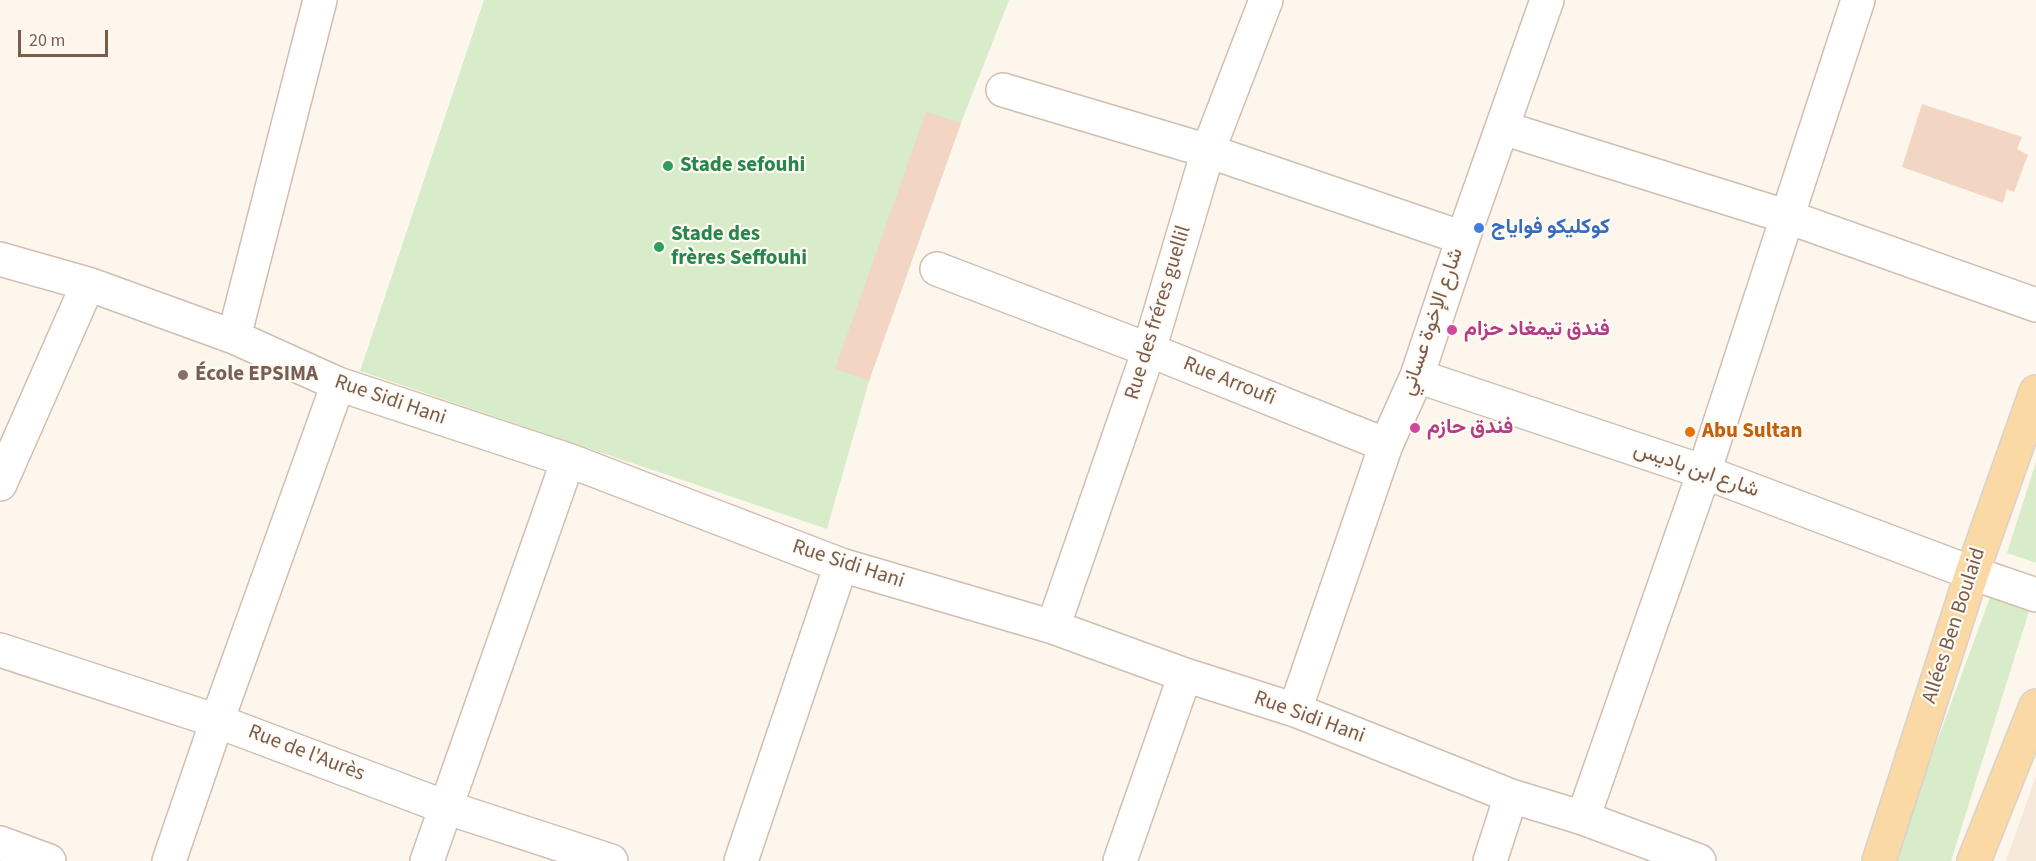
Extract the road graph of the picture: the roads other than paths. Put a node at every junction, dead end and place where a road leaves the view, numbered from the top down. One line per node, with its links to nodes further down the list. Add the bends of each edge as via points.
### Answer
1 (320, 0): 14 (street)
2 (1266, 0): 7 (street, Rue des fréres guellil)
3 (1547, 0): 6 (street, شارع الإخوة عساني)
4 (1858, 0): 8 (street)
5 (1003, 90): 7 (street)
6 (1503, 128): 8 (street); 9 (street, شارع الإخوة عساني)
7 (1208, 151): 9 (street); 15 (street, Rue des fréres guellil)
8 (1788, 217): 13 (street); 21 (street)
9 (1463, 238): 16 (street, شارع الإخوة عساني)
10 (0, 260): 12 (street, Rue Sidi Hani)
11 (937, 269): 15 (street, Rue Arroufi)
12 (88, 284): 14 (street, Rue Sidi Hani); 22 (street)
13 (2036, 305)
14 (234, 337): 17 (street, Rue Sidi Hani)
15 (1149, 350): 19 (street, Rue Arroufi); 26 (street, Rue des fréres guellil)
16 (1418, 376): 19 (street, شارع الإخوة عساني); 21 (street, شارع ابن باديس)
17 (338, 384): 20 (street, Rue Sidi Hani); 31 (street)
18 (2036, 392): 24 (main road, Allées Ben Boulaid)
19 (1386, 445): 30 (street, شارع الإخوة عساني)
20 (568, 460): 23 (street, Rue Sidi Hani); 33 (street)
21 (1704, 472): 24 (street, شارع ابن باديس); 34 (street)
22 (0, 484)
23 (841, 565): 26 (street, Rue Sidi Hani); 40 (street)
24 (1972, 573): 25 (street, شارع ابن باديس); 44 (main road, Allées Ben Boulaid)
25 (2036, 595)
26 (1053, 627): 28 (street, Rue Sidi Hani)
27 (0, 650): 31 (street, Rue de l'Aurès)
28 (1185, 675): 30 (street, Rue Sidi Hani); 41 (street)
29 (2036, 706): 45 (main road)
30 (1295, 710): 32 (street, Rue Sidi Hani)
31 (217, 721): 33 (street, Rue de l'Aurès); 37 (street)
32 (1511, 796): 34 (street, Rue Sidi Hani); 42 (street)
33 (445, 807): 38 (street); 39 (street, Rue de l'Aurès)
34 (1583, 818): 43 (street, Rue Sidi Hani)
35 (0, 843): 36 (street)
36 (49, 861)
37 (169, 861)
38 (427, 861)
39 (611, 861)
40 (741, 861)
41 (1120, 861)
42 (1490, 861)
43 (1699, 861)
44 (1879, 861)
45 (1974, 861)

